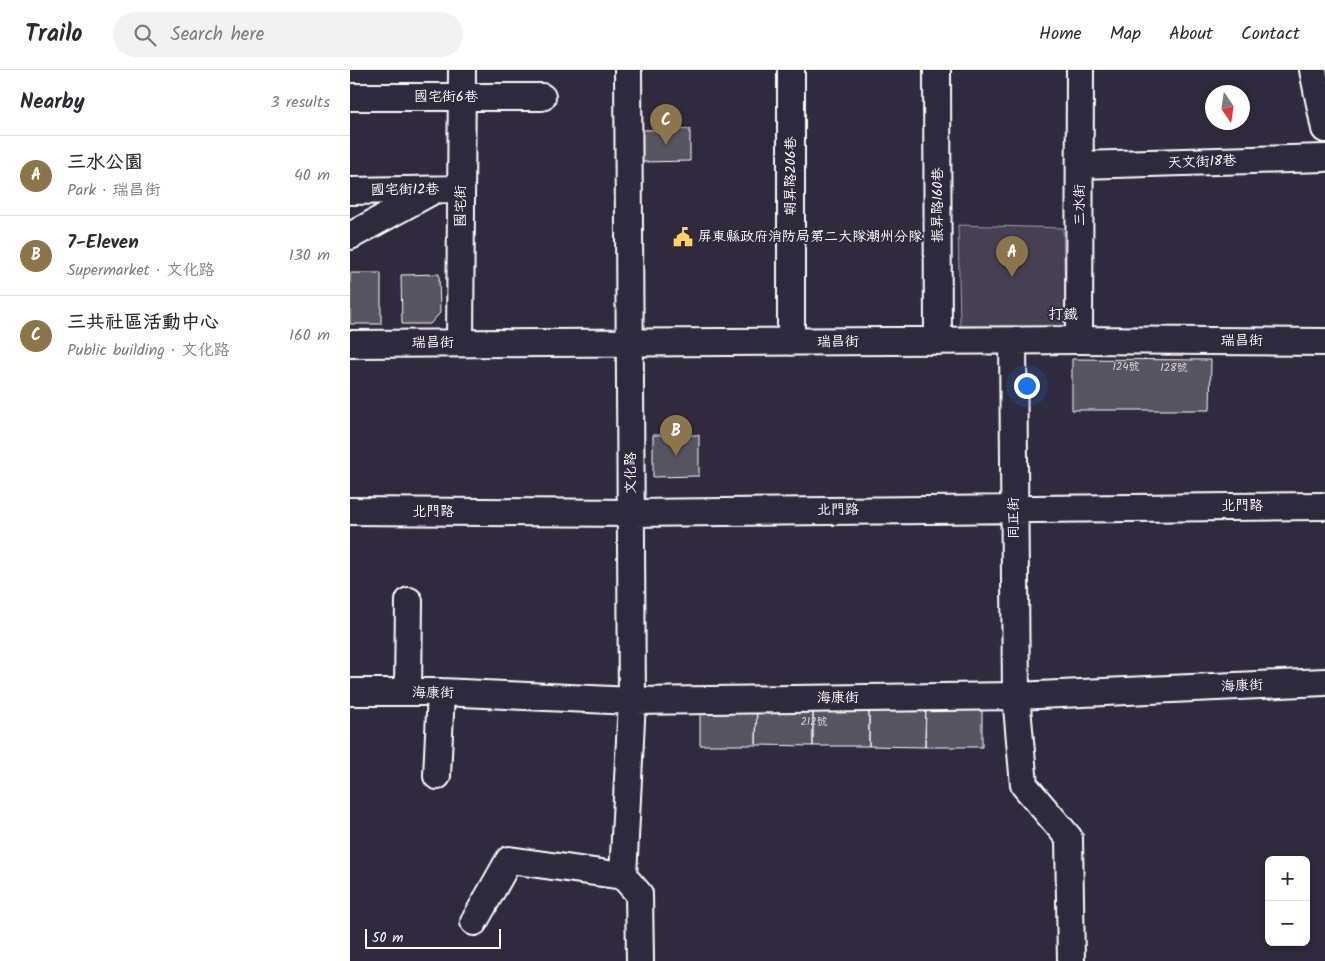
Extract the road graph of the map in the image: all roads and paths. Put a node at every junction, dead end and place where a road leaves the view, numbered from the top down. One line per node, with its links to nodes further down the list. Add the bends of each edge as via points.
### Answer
1 (462, 70): 8 (street, 國宅街)
2 (628, 70): 23 (street, 文化路)
3 (791, 70): 20 (street, 朝昇路206巷)
4 (938, 70): 17 (street, 振昇路160巷)
5 (1080, 70): 12 (street, 三水街)
6 (1318, 73): 10 (street)
7 (350, 97): 8 (street, 國宅街6巷)
8 (462, 97): 9 (street, 國宅街6巷); 13 (street, 國宅街)
9 (542, 97)
10 (1325, 129)
11 (1325, 158): 12 (street, 天文街18巷)
12 (1080, 165): 18 (street, 三水街)
13 (461, 189): 14 (street, 國宅街12巷); 22 (street, 國宅街)
14 (435, 190): 15 (street, 國宅街12巷); 16 (street)
15 (350, 191)
16 (350, 236)
17 (938, 340): 19 (street, 瑞昌街); 20 (street, 瑞昌街)
18 (1079, 340): 19 (street, 瑞昌街); 21 (street, 瑞昌街)
19 (1013, 341): 26 (street, 同正街)
20 (791, 342): 23 (street, 瑞昌街)
21 (1325, 342)
22 (460, 343): 23 (street, 瑞昌街); 24 (street, 瑞昌街)
23 (631, 343): 28 (street, 文化路)
24 (350, 344)
25 (1325, 506): 26 (street, 北門路)
26 (1014, 508): 28 (street, 北門路); 34 (street, 同正街)
27 (350, 511): 28 (street, 北門路)
28 (632, 513): 35 (street, 文化路)
29 (409, 601): 32 (street)
30 (1325, 682): 34 (street, 海康街)
31 (350, 692): 32 (street, 海康街)
32 (408, 692): 33 (street, 海康街)
33 (441, 692): 35 (street, 海康街); 36 (street)
34 (1016, 696): 35 (street, 海康街); 40 (street, 同正街, via 1024,785 1069,838)
35 (632, 701): 37 (street, 文化路)
36 (438, 776)
37 (624, 876): 38 (street, via 509,860); 39 (street, via 639,894)
38 (474, 922)
39 (640, 961)
40 (1071, 961)

